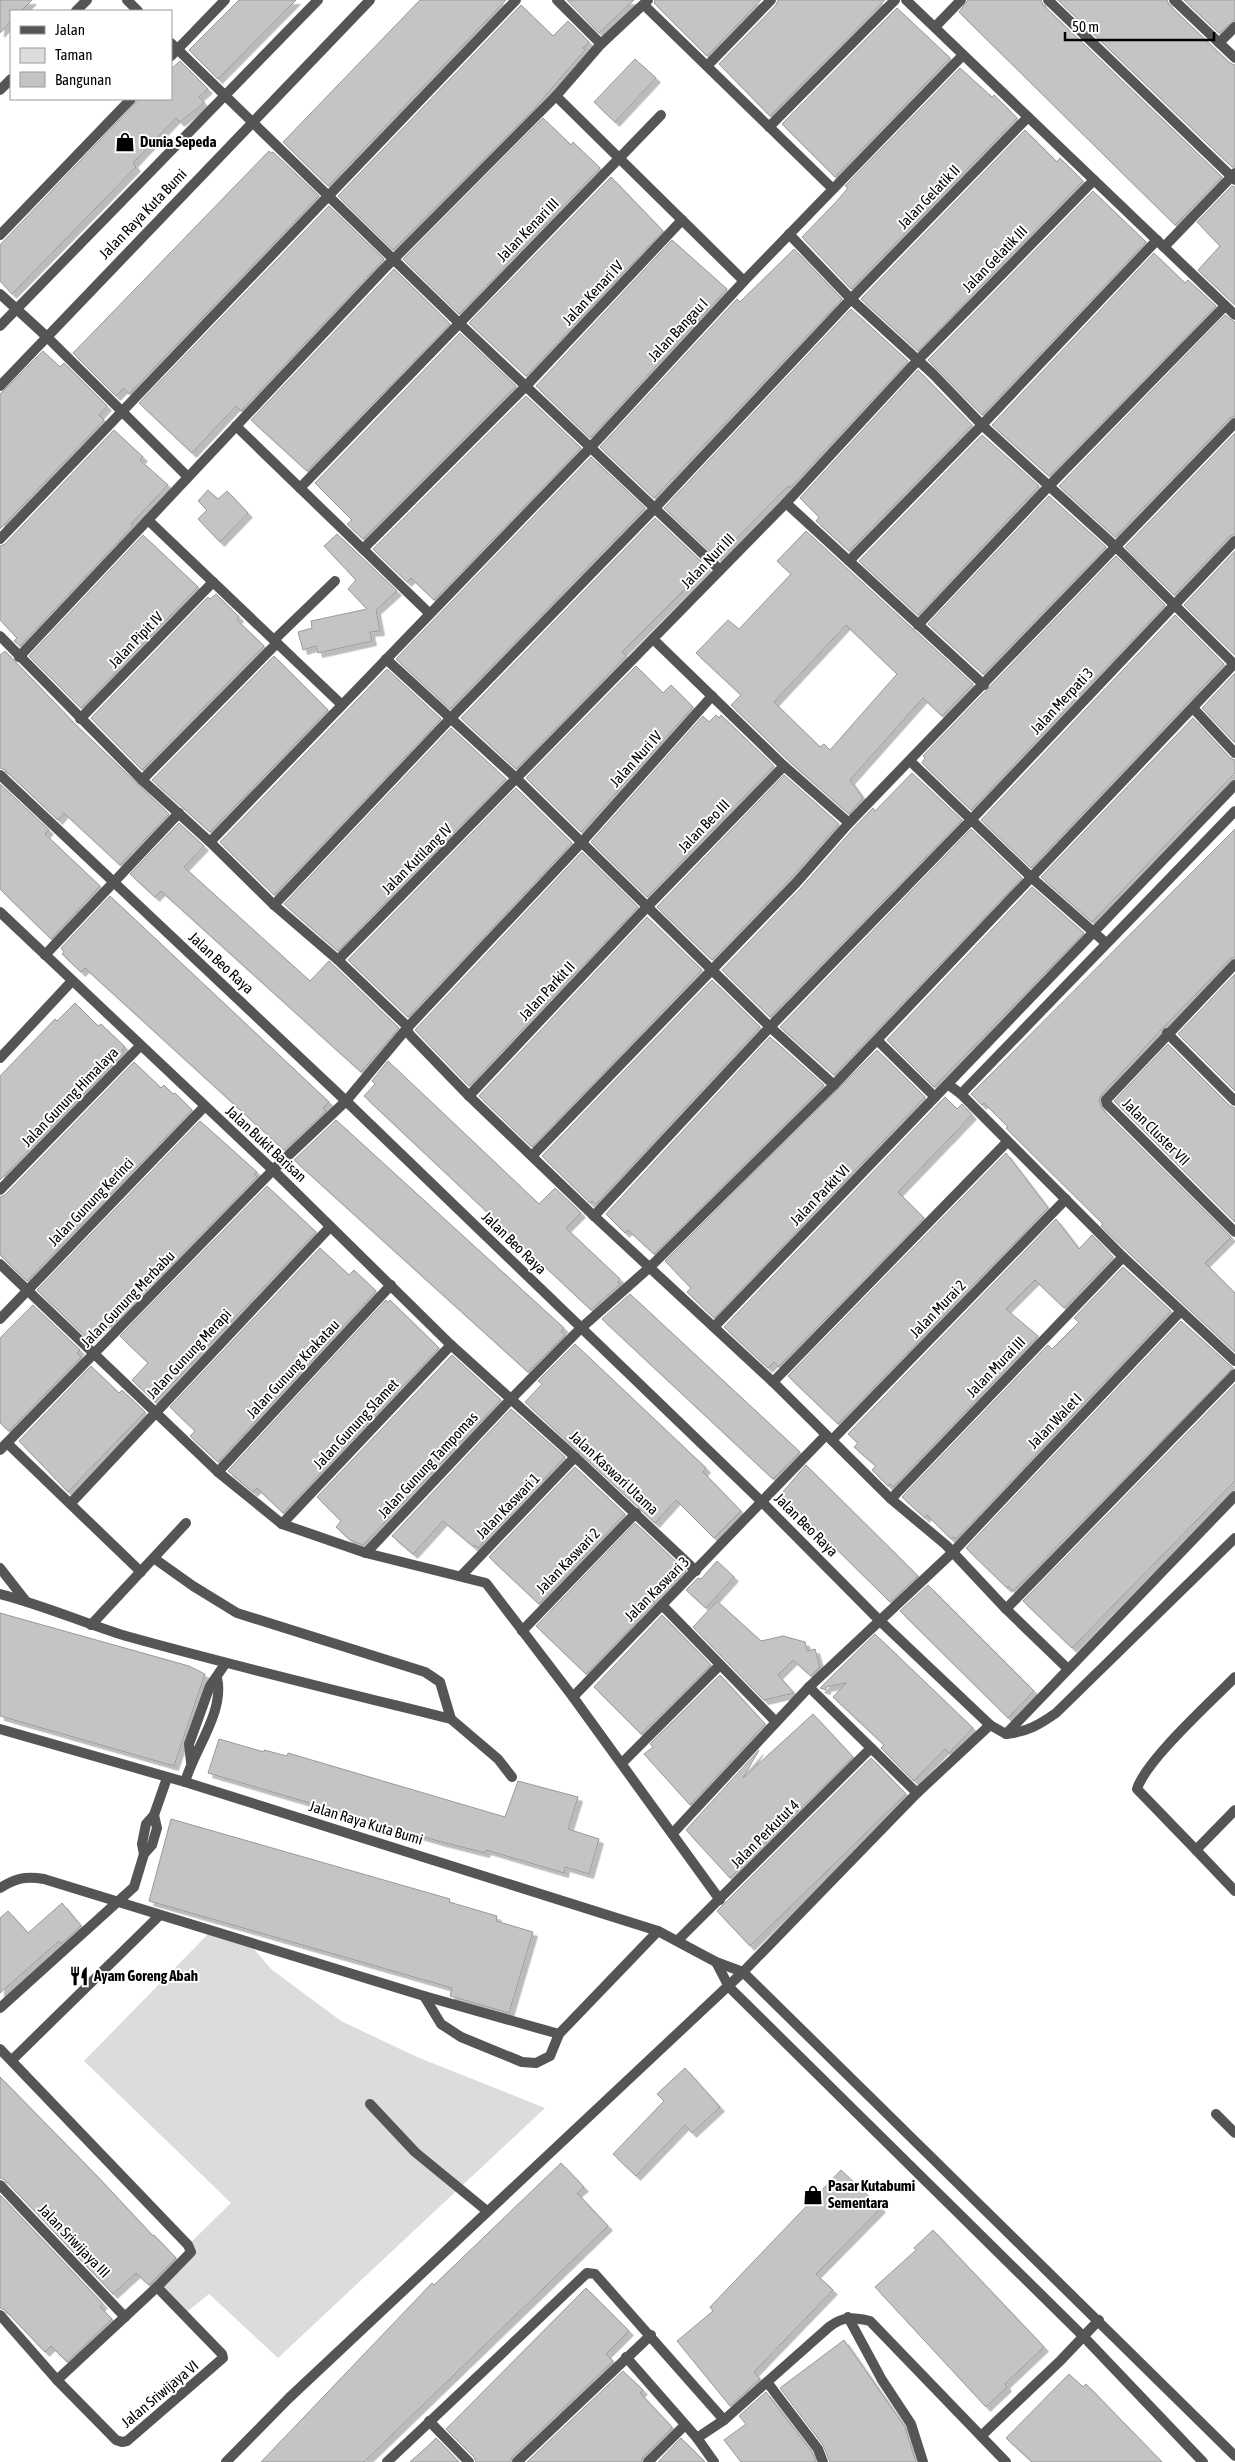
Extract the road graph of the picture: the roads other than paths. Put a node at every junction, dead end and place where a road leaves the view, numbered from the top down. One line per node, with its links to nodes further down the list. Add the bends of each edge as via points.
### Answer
1 (87, 0): 15 (street)
2 (126, 0): 16 (street)
3 (226, 0): 21 (street)
4 (318, 0): 27 (street)
5 (370, 0): 32 (street, Jalan Raya Kuta Bumi)
6 (516, 0): 38 (street)
7 (557, 0): 20 (street)
8 (771, 0): 24 (street)
9 (895, 0): 33 (street)
10 (906, 0): 17 (street)
11 (961, 0): 17 (street)
12 (1048, 0): 35 (street)
13 (1174, 0): 19 (street)
14 (646, 2): 20 (street); 24 (street)
15 (77, 10)
16 (137, 10)
17 (935, 27): 22 (street)
18 (1235, 27): 19 (street)
19 (1219, 43): 23 (street)
20 (602, 44): 28 (street)
21 (173, 50): 27 (street)
22 (963, 55): 31 (street); 37 (street, Jalan Bangau I)
23 (1235, 58)
24 (706, 66): 33 (street)
25 (10, 80): 26 (street)
26 (0, 90)
27 (226, 96): 32 (street); 48 (street)
28 (556, 96): 34 (street); 43 (street)
29 (129, 100): 41 (street)
30 (661, 115): 34 (street, Jalan Kenari III)
31 (1028, 117): 36 (street); 46 (street, Jalan Gelatik II)
32 (253, 122): 38 (street); 52 (street, Jalan Raya Kuta Bumi)
33 (769, 127): 37 (street)
34 (618, 158): 39 (street); 50 (street, Jalan Kenari III)
35 (1234, 176): 42 (street)
36 (1094, 180): 42 (street); 53 (street, Jalan Gelatik III)
37 (833, 189): 40 (street, Jalan Bangau I)
38 (328, 194): 43 (street); 56 (street)
39 (682, 220): 44 (street); 55 (street, Jalan Kenari IV)
40 (789, 234): 44 (street, Jalan Bangau I); 46 (street)
41 (0, 235)
42 (1160, 244): 47 (street); 58 (street)
43 (394, 259): 50 (street); 59 (street)
44 (744, 281): 60 (street, Jalan Bangau I)
45 (0, 294): 48 (street)
46 (851, 299): 53 (street); 65 (street, Jalan Gelatik II)
47 (1225, 306): 49 (street); 62 (street)
48 (16, 309): 51 (street); 52 (street)
49 (1235, 315)
50 (459, 323): 55 (street); 63 (street, Jalan Kenari III)
51 (0, 326)
52 (46, 336): 54 (street, Jalan Raya Kuta Bumi); 56 (street)
53 (918, 360): 58 (street); 64 (street, Jalan Nuri III)
54 (0, 386)
55 (526, 386): 60 (street); 70 (street, Jalan Kenari IV)
56 (121, 411): 61 (street); 67 (street)
57 (1235, 423): 69 (street)
58 (982, 425): 62 (street); 71 (street)
59 (236, 426): 61 (street); 63 (street)
60 (590, 448): 65 (street); 76 (street, Jalan Bangau I)
61 (188, 477): 66 (street)
62 (1049, 486): 69 (street); 77 (street)
63 (300, 488): 70 (street)
64 (786, 503): 71 (street); 72 (street, Jalan Nuri III)
65 (654, 509): 72 (street); 89 (street, Jalan Gelatik II)
66 (148, 520): 74 (street); 81 (street)
67 (0, 539)
68 (1235, 541): 75 (street, Jalan Merpati 3)
69 (1116, 547): 75 (street); 84 (street)
70 (363, 549): 76 (street)
71 (849, 561): 77 (street)
72 (720, 570): 79 (street, Jalan Nuri III)
73 (335, 581): 80 (street)
74 (213, 582): 80 (street); 88 (street, Jalan Pipit IV)
75 (1173, 604): 83 (street); 99 (street, Jalan Merpati 3)
76 (429, 613): 82 (street, Jalan Bangau I)
77 (918, 625): 84 (street)
78 (0, 636): 81 (street)
79 (653, 639): 85 (street); 94 (street, Jalan Nuri III)
80 (275, 641): 86 (street); 95 (street)
81 (19, 657): 88 (street)
82 (386, 659): 86 (street, Jalan Bangau I); 89 (street)
83 (1235, 664): 87 (street, Jalan Gunung Tampomas)
84 (984, 685): 91 (street)
85 (712, 696): 92 (street); 102 (street, Jalan Nuri IV)
86 (342, 705): 101 (street, Jalan Bangau I)
87 (1193, 708): 90 (street); 103 (street, Jalan Gunung Tampomas)
88 (80, 719): 95 (street)
89 (450, 719): 94 (street); 105 (street, Jalan Gelatik II)
90 (1235, 753)
91 (910, 762): 99 (street); 100 (street)
92 (784, 766): 100 (street); 106 (street, Jalan Beo III)
93 (0, 775): 104 (street, Jalan Beo Raya)
94 (517, 779): 102 (street); 111 (street, Jalan Kutilang IV)
95 (142, 780): 98 (street)
96 (1235, 785): 108 (street, Jalan Parkit VI)
97 (1235, 811): 109 (street)
98 (179, 814): 101 (street); 104 (street)
99 (972, 819): 103 (street); 118 (street, Jalan Merpati 3)
100 (849, 823): 113 (street)
101 (210, 842): 105 (street)
102 (582, 842): 106 (street); 117 (street, Jalan Nuri IV)
103 (1032, 878): 108 (street); 120 (street, Jalan Gunung Tampomas)
104 (114, 883): 110 (street); 128 (street, Jalan Beo Raya)
105 (274, 905): 111 (street)
106 (647, 907): 113 (street); 126 (street, Jalan Parkit II)
107 (0, 912): 110 (street, Jalan Bukit Barisan)
108 (1094, 932): 109 (street); 115 (street, Jalan Parkit VI)
109 (1106, 943): 116 (street)
110 (45, 955): 114 (street, Jalan Bukit Barisan)
111 (338, 960): 117 (street)
112 (1235, 964): 119 (street, Jalan Cluster VII)
113 (713, 970): 118 (street); 132 (street)
114 (72, 981): 121 (street, Jalan Bukit Barisan); 122 (street)
115 (1018, 1012): 116 (street); 124 (street, Jalan Parkit VI)
116 (1029, 1023): 125 (street)
117 (408, 1027): 126 (street, via 411,1036); 128 (street, Jalan Gunung Merbabu)
118 (770, 1027): 123 (street); 136 (street, Jalan Merpati 3)
119 (1167, 1033): 129 (street); 138 (street, Jalan Cluster VII, via 1110,1094 1107,1104)
120 (877, 1040): 123 (street, Jalan Gunung Tampomas); 127 (street)
121 (140, 1046): 130 (street, Jalan Bukit Barisan); 134 (street, Jalan Gunung Himalaya)
122 (0, 1058)
123 (834, 1085): 141 (street, Jalan Gunung Tampomas)
124 (949, 1085): 125 (street); 127 (street, Jalan Parkit VI)
125 (961, 1094): 131 (street)
126 (469, 1096): 132 (street)
127 (935, 1097): 146 (street, Jalan Parkit VI)
128 (346, 1101): 133 (street, Jalan Gunung Merbabu); 147 (street, Jalan Beo Raya)
129 (1235, 1101)
130 (204, 1107): 133 (street, Jalan Bukit Barisan); 143 (street, Jalan Gunung Kerinci)
131 (1007, 1142): 135 (street); 152 (street)
132 (532, 1156): 136 (street)
133 (273, 1170): 137 (street, Jalan Bukit Barisan); 149 (street, Jalan Gunung Merbabu)
134 (0, 1190)
135 (1066, 1199): 139 (street); 155 (street, Jalan Murai 2)
136 (594, 1216): 141 (street)
137 (330, 1227): 142 (street, Jalan Bukit Barisan); 154 (street, Jalan Gunung Merapi)
138 (1235, 1232)
139 (1123, 1257): 144 (street); 160 (street, Jalan Murai III)
140 (0, 1264): 143 (street)
141 (650, 1267): 146 (street); 147 (street, Jalan Gunung Tampomas)
142 (391, 1286): 148 (street, Jalan Bukit Barisan); 158 (street, Jalan Gunung Krakatau)
143 (28, 1290): 145 (street, Jalan Gunung Kerinci); 149 (street)
144 (1180, 1312): 150 (street); 167 (street, Jalan Walet I)
145 (0, 1319)
146 (714, 1327): 152 (street)
147 (580, 1329): 153 (street, Jalan Gunung Tampomas); 162 (street, Jalan Beo Raya)
148 (451, 1345): 153 (street, Jalan Bukit Barisan); 165 (street, Jalan Gunung Slamet)
149 (96, 1354): 154 (street); 156 (street, Jalan Gunung Merbabu)
150 (1235, 1361)
151 (1235, 1374): 177 (street)
152 (773, 1382): 155 (street)
153 (512, 1398): 157 (street, Jalan Kaswari Utama); 168 (street, Jalan Gunung Tampomas)
154 (154, 1412): 158 (street); 161 (street, Jalan Gunung Merapi)
155 (829, 1437): 160 (street); 162 (street, Jalan Murai 2)
156 (3, 1447): 161 (street)
157 (575, 1457): 163 (street, Jalan Kaswari Utama); 173 (street, Jalan Kaswari 1)
158 (218, 1472): 165 (street)
159 (1235, 1496): 183 (street)
160 (891, 1499): 167 (street)
161 (71, 1503): 172 (street)
162 (763, 1503): 171 (street, Jalan Kaswari 3); 178 (street, Jalan Beo Raya)
163 (636, 1513): 171 (street, Jalan Kaswari Utama); 180 (street, Jalan Kaswari 2)
164 (186, 1523): 169 (street)
165 (282, 1524): 168 (street)
166 (1235, 1538): 191 (street, via 1056,1713 1022,1733)
167 (953, 1552): 177 (street); 178 (street, Jalan Walet I)
168 (366, 1553): 173 (street)
169 (155, 1559): 172 (street); 187 (street, via 236,1613 425,1672 440,1682)
170 (0, 1568): 175 (street)
171 (696, 1571): 176 (street, Jalan Kaswari 3)
172 (142, 1572): 179 (street)
173 (462, 1575): 180 (street, via 492,1588)
174 (0, 1594): 175 (street)
175 (25, 1600): 179 (street)
176 (662, 1605): 182 (street); 186 (street, Jalan Kaswari 3)
177 (1006, 1609): 183 (street)
178 (879, 1620): 185 (street, Jalan Walet I); 189 (street, Jalan Beo Raya)
179 (91, 1625): 181 (street)
180 (522, 1631): 186 (street)
181 (225, 1664): 187 (street); 196 (street, via 210,1686 189,1744 191,1762)
182 (720, 1665): 188 (street); 193 (street)
183 (1068, 1669): 191 (street)
184 (1235, 1677): 200 (street, via 1157,1758 1137,1789)
185 (809, 1687): 188 (street, Jalan Walet I); 192 (street)
186 (573, 1697): 193 (street)
187 (451, 1718): 194 (street, via 498,1759)
188 (776, 1722): 199 (street, Jalan Walet I)
189 (990, 1725): 191 (street, Jalan Beo Raya); 197 (street)
190 (0, 1729): 195 (street, Jalan Raya Kuta Bumi)
191 (1006, 1734)
192 (871, 1748): 197 (street); 203 (street, Jalan Perkutut 4)
193 (622, 1763): 199 (street)
194 (512, 1777)
195 (167, 1778): 196 (street, Jalan Raya Kuta Bumi); 204 (street, via 154,1815 157,1828 152,1845 144,1854 134,1887)
196 (185, 1782): 206 (street, Jalan Raya Kuta Bumi)
197 (917, 1793): 209 (street)
198 (1235, 1810): 200 (street)
199 (673, 1833): 203 (street)
200 (1196, 1850): 202 (street)
201 (0, 1888): 204 (street, via 15,1878 28,1876 44,1878)
202 (1235, 1891)
203 (720, 1900): 207 (street, Jalan Perkutut 4)
204 (118, 1902): 205 (street); 212 (street)
205 (160, 1915): 211 (street); 215 (street)
206 (658, 1931): 207 (street, Jalan Raya Kuta Bumi); 213 (street)
207 (678, 1940): 208 (street, Jalan Raya Kuta Bumi)
208 (716, 1962): 209 (street, Jalan Raya Kuta Bumi); 210 (street)
209 (743, 1972): 210 (street); 225 (street)
210 (729, 1987): 220 (street); 227 (street)
211 (424, 1996): 213 (street); 213 (street, via 441,2024 462,2037 522,2062 536,2063 550,2056)
212 (0, 2008)
213 (559, 2034)
214 (0, 2049): 215 (street)
215 (12, 2060): 221 (street, via 188,2245 189,2256)
216 (370, 2104): 220 (street, via 415,2152)
217 (1216, 2114): 218 (street)
218 (1235, 2133)
219 (0, 2186): 223 (street, Jalan Sriwijaya III)
220 (487, 2211): 237 (street)
221 (157, 2287): 223 (street); 229 (street, Jalan Sriwijaya VI, via 222,2354 222,2362 122,2442 116,2440)
222 (0, 2315): 229 (street)
223 (125, 2317): 229 (street)
224 (848, 2317): 230 (street, via 829,2327); 234 (street, via 870,2321); 244 (street, via 882,2380 911,2424)
225 (1099, 2320): 227 (street); 236 (street)
226 (651, 2335): 228 (street); 231 (street, via 595,2274 587,2273); 232 (street)
227 (1084, 2336): 234 (street); 246 (street)
228 (626, 2357): 233 (street); 240 (street)
229 (57, 2380)
230 (767, 2382): 232 (street); 243 (street, via 818,2449)
231 (429, 2420): 238 (street); 239 (street)
232 (724, 2420): 235 (street)
233 (686, 2425): 235 (street); 241 (street)
234 (981, 2436): 245 (street)
235 (696, 2438): 242 (street)
236 (1235, 2456)
237 (226, 2462)
238 (387, 2462)
239 (469, 2462)
240 (517, 2462)
241 (648, 2462)
242 (714, 2462)
243 (823, 2462)
244 (923, 2462)
245 (1006, 2462)
246 (1203, 2462)

